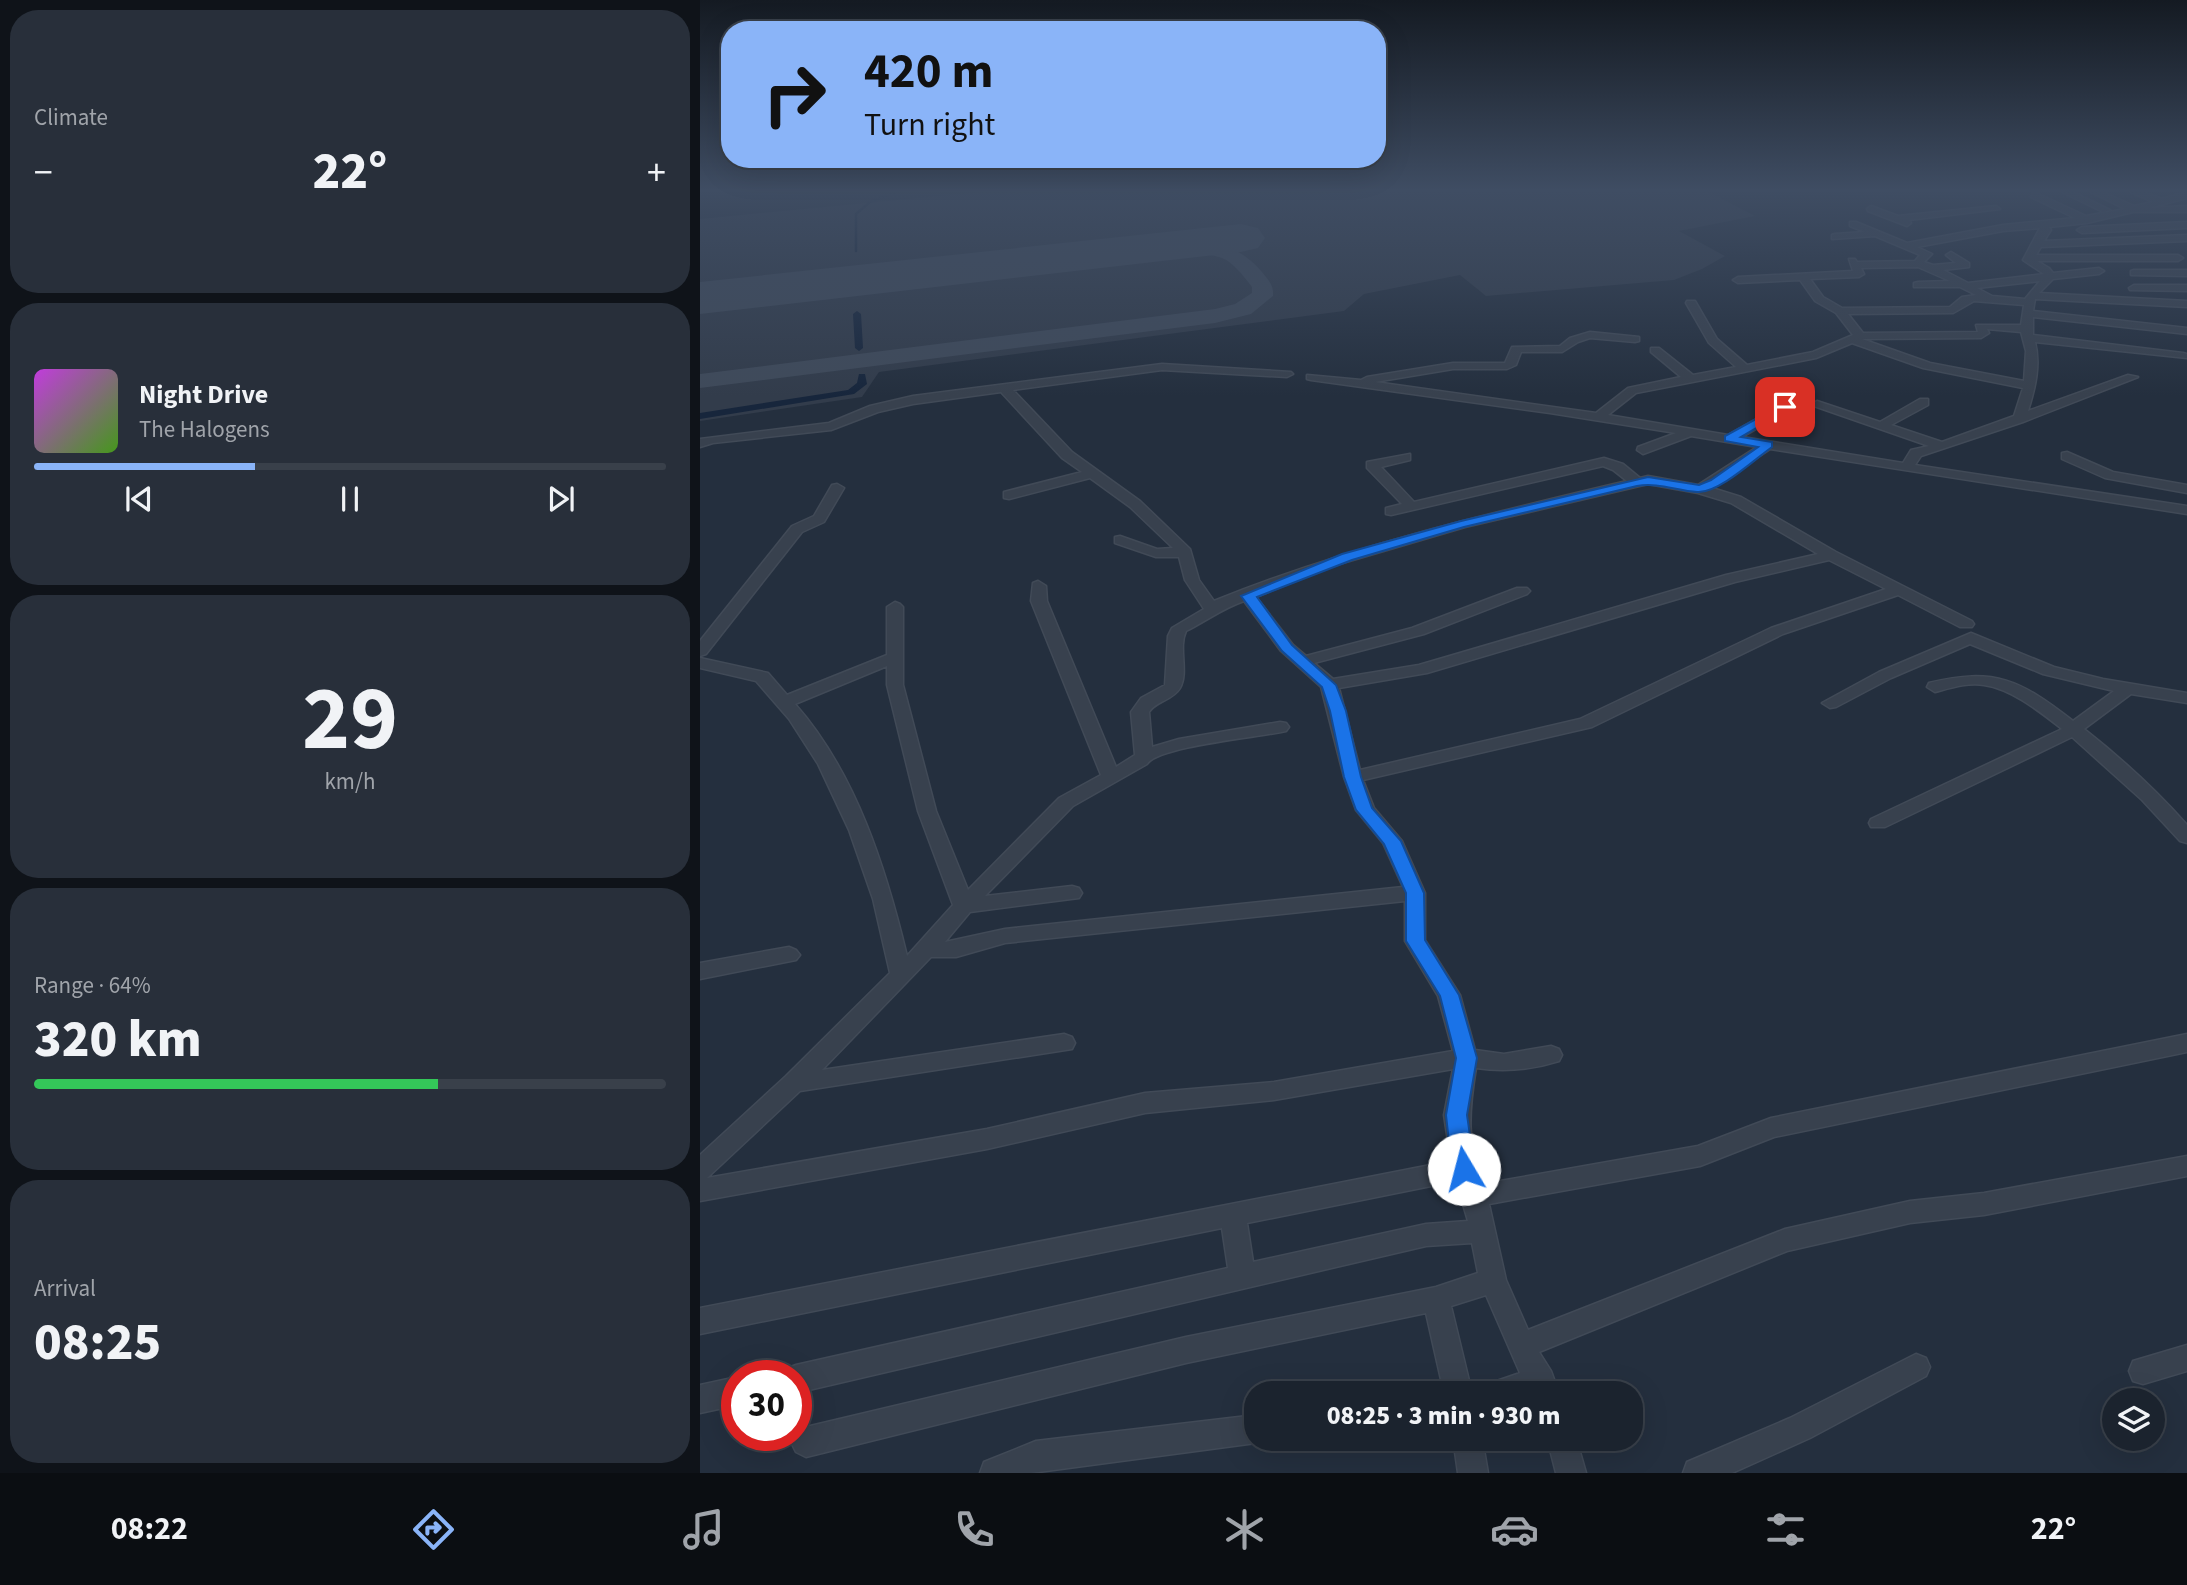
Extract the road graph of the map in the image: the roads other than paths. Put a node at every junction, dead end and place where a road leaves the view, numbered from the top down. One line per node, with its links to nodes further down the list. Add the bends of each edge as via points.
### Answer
1 (1921, 259): 6 (street)
2 (1957, 259): 7 (street, via 1966,265)
3 (2029, 259): 12 (street)
4 (2143, 259): 5 (street)
5 (2183, 259)
6 (1919, 264): 7 (street); 11 (street, via 1853,263 1858,274)
7 (1933, 268): 15 (street)
8 (2099, 271): 12 (street)
9 (2134, 273): 10 (street)
10 (2187, 273)
11 (1802, 277): 13 (street); 22 (street, via 1819,299)
12 (2050, 277): 15 (street); 20 (street)
13 (1738, 280)
14 (1918, 285): 15 (street)
15 (1966, 285): 18 (street)
16 (2134, 288): 17 (street)
17 (2187, 288)
18 (1987, 297): 20 (street); 22 (street, via 1966,299 1953,310)
19 (1691, 303): 29 (street, via 1713,341)
20 (2029, 304): 21 (street); 23 (street); 24 (street)
21 (2187, 304)
22 (1840, 311): 25 (street)
23 (2187, 331)
24 (2028, 333): 25 (street, via 1985,326 1980,327 1981,335); 28 (street); 35 (street)
25 (1856, 338): 29 (street, via 1816,355); 35 (street, via 1927,366)
26 (1635, 339): 34 (street, via 1582,337 1562,349 1516,349 1507,366 1453,366)
27 (1654, 350): 33 (street)
28 (2183, 356)
29 (1743, 368): 33 (street)
30 (1287, 374): 36 (street, via 1162,367)
31 (1311, 377): 34 (street)
32 (2133, 377): 41 (street)
33 (1692, 380): 40 (street, via 1632,390)
34 (1357, 383): 40 (street)
35 (2030, 386): 41 (street)
36 (1004, 388): 45 (street, via 886,406 831,426); 52 (street, via 1067,455)
37 (1924, 401): 42 (street)
38 (1817, 405): 42 (street)
39 (1785, 407): 44 (street)
40 (1598, 417): 43 (street)
41 (2019, 419): 47 (street)
42 (1883, 425): 47 (street)
43 (1691, 432): 44 (street); 48 (street)
44 (1730, 439): 46 (street)
45 (700, 443)
46 (1768, 445): 51 (street); 55 (street)
47 (1942, 446): 51 (street, via 1916,453)
48 (1643, 450)
49 (2067, 456): 56 (street, via 2110,475)
50 (1405, 457): 58 (street, via 1372,465)
51 (1907, 468): 59 (street)
52 (1094, 473): 57 (street); 62 (street)
53 (1637, 482): 55 (street); 58 (street, via 1604,462); 67 (street, via 1461,524 1337,560)
54 (837, 488): 71 (street, via 819,519 797,529)
55 (1700, 489): 63 (street, via 1736,500)
56 (2187, 489)
57 (1009, 495)
58 (1411, 506): 60 (street)
59 (2187, 510)
60 (1391, 511)
61 (1120, 540): 62 (street, via 1156,553)
62 (1185, 552): 69 (street, via 1192,580)
63 (1832, 555): 65 (street); 75 (street, via 1731,578 1421,670)
64 (1038, 586): 84 (street, via 1039,601)
65 (1901, 589): 70 (street); 85 (street, via 1776,631 1586,723)
66 (1522, 591): 73 (street, via 1418,631)
67 (1248, 596): 69 (street, via 1220,604); 73 (street, via 1287,648)
68 (895, 607): 72 (street)
69 (1213, 611): 83 (street, via 1180,628 1176,636 1173,685 1140,712)
70 (1966, 624)
71 (703, 642)
72 (895, 657): 79 (street); 90 (street, via 895,685 927,811)
73 (1305, 661): 75 (street)
74 (700, 663): 79 (street, via 762,677)
75 (1329, 685): 85 (street)
76 (1935, 687): 82 (street, via 1967,679 1990,680 2019,691)
77 (2128, 689): 78 (street); 80 (street, via 2026,666 1970,638); 82 (street)
78 (2187, 698)
79 (786, 702): 94 (street, via 827,764 859,830 883,899)
80 (1830, 704)
81 (1280, 727): 83 (street)
82 (2072, 730): 86 (street); 87 (street, via 2117,764)
83 (1144, 754): 84 (street)
84 (1111, 777): 90 (street, via 1066,802)
85 (1353, 777): 89 (street, via 1364,810 1392,841)
86 (1878, 823)
87 (2185, 833)
88 (1072, 893): 90 (street)
89 (1415, 893): 91 (street, via 1005,936 956,949); 98 (street, via 1415,941 1449,995)
90 (964, 906): 91 (street)
91 (926, 950): 94 (street)
92 (789, 955): 93 (street)
93 (700, 971)
94 (900, 973): 99 (street)
95 (1064, 1042): 99 (street)
96 (2187, 1043): 104 (street, via 1771,1128 1700,1156)
97 (1551, 1055): 98 (street, via 1504,1063)
98 (1466, 1058): 101 (street, via 1456,1115); 103 (street, via 1274,1091 1145,1103 987,1139)
99 (794, 1083): 102 (street)
100 (2187, 1166): 111 (street, via 1984,1204 1910,1212 1785,1240)
101 (1464, 1169): 104 (street); 105 (street)
102 (700, 1170)
103 (700, 1190)
104 (1475, 1196): 106 (street)
105 (1233, 1214): 107 (street); 110 (street)
106 (1481, 1231): 107 (street, via 1426,1235); 108 (street)
107 (1241, 1276): 115 (street)
108 (1493, 1280): 109 (street); 111 (street)
109 (1436, 1299): 116 (street); 121 (street, via 1186,1350)
110 (700, 1321)
111 (1521, 1346): 117 (street)
112 (2187, 1358): 114 (street)
113 (1916, 1367): 127 (street, via 1800,1428)
114 (2143, 1371)
115 (812, 1375)
116 (1455, 1381)
117 (1540, 1381)
118 (721, 1394): 119 (street)
119 (700, 1399)
120 (1244, 1430): 124 (street, via 1036,1456)
121 (812, 1441)
122 (1469, 1451): 125 (street)
123 (1564, 1451): 126 (street)
124 (995, 1473)
125 (1473, 1473)
126 (1571, 1473)
127 (1698, 1473)

